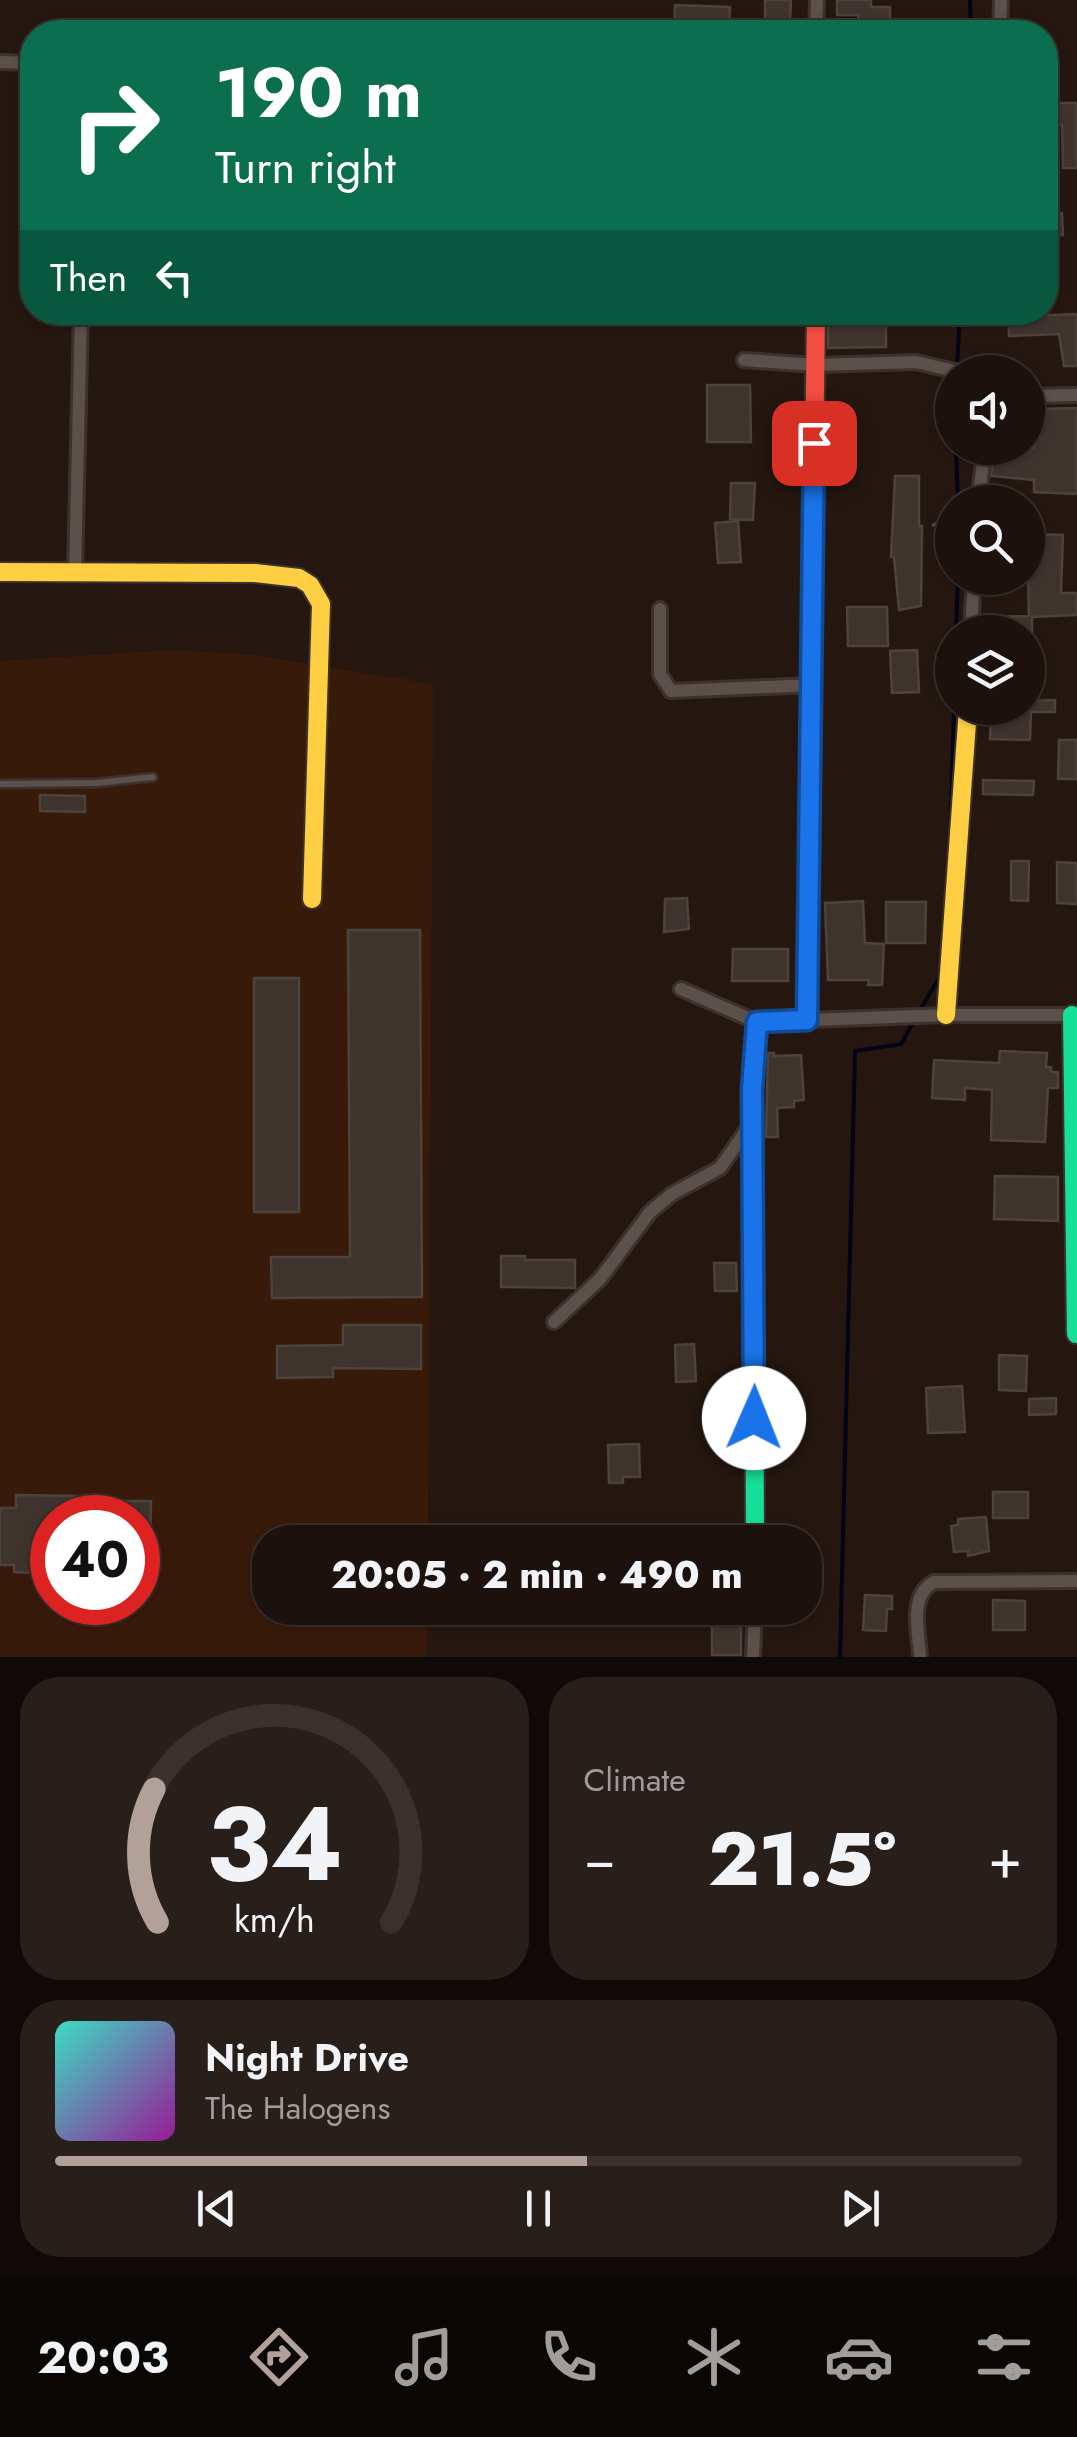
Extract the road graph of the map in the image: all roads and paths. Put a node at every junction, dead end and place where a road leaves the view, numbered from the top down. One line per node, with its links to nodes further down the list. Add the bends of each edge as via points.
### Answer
1 (81, 325): 11 (street)
2 (816, 325): 4 (street)
3 (744, 360): 4 (street)
4 (816, 364): 5 (street); 13 (street)
5 (935, 366)
6 (1077, 394): 7 (street)
7 (1045, 395)
8 (935, 524): 9 (path)
9 (932, 526)
10 (0, 572): 11 (street)
11 (75, 572): 17 (street, via 255,573 310,585 321,604)
12 (660, 609): 13 (street, via 660,674 671,692)
13 (813, 684): 21 (street)
14 (967, 725): 19 (street)
15 (153, 777): 16 (lane)
16 (0, 784)
17 (312, 900)
18 (681, 989): 22 (street)
19 (946, 1015): 20 (street); 21 (street)
20 (1075, 1015): 25 (street)
21 (807, 1020): 22 (street)
22 (757, 1022): 23 (street)
23 (753, 1121): 24 (street, via 720,1168 650,1212 600,1279); 26 (street)
24 (554, 1322)
25 (1076, 1334)
26 (755, 1525)
27 (1077, 1582): 30 (street, via 934,1582 917,1600)
28 (754, 1625): 29 (street)
29 (753, 1657)
30 (920, 1657)

